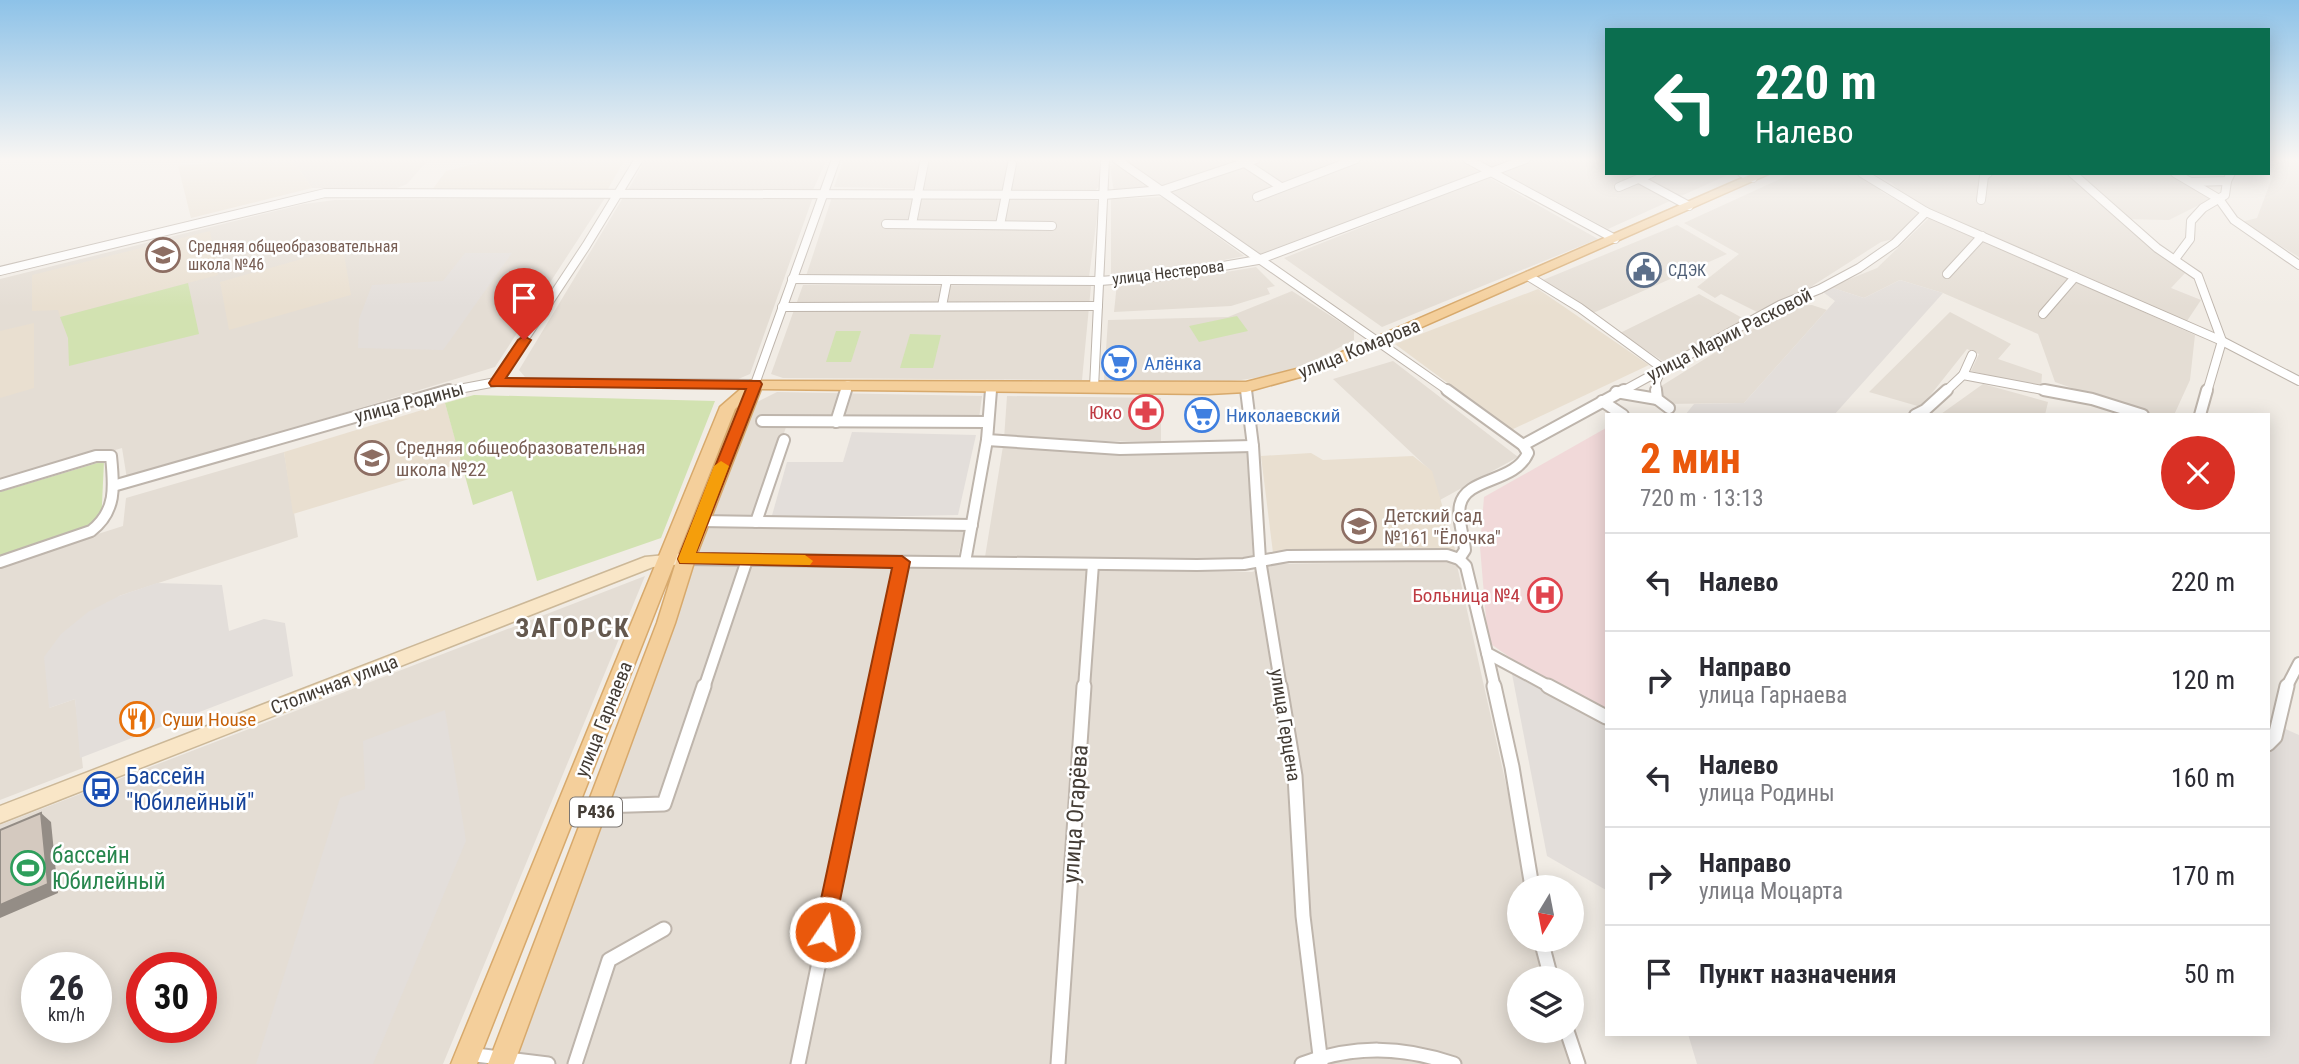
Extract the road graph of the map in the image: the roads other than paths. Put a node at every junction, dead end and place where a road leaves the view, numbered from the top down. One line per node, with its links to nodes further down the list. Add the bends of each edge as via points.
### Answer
1 (260, 209): 25 (street)
2 (607, 209): 42 (street)
3 (817, 209): 29 (street, улица Гарнаева)
4 (914, 209): 17 (street)
5 (1003, 209): 18 (street)
6 (1103, 209): 31 (street)
7 (1188, 209): 23 (street)
8 (1393, 209): 23 (street, улица Нестерова)
9 (1558, 209): 21 (street)
10 (1683, 209): 21 (main road, улица Комарова)
11 (1920, 209): 15 (street)
12 (2112, 209): 22 (street)
13 (2202, 209): 22 (street, via 2191,221 2190,239)
14 (2226, 209): 24 (street, via 2234,220)
15 (1926, 212): 20 (street); 39 (street, улица Марии Расковой, via 1897,244 1871,260)
16 (886, 224): 17 (street)
17 (912, 225): 18 (street)
18 (1000, 225): 19 (street)
19 (1052, 226)
20 (1982, 236): 26 (street); 28 (street)
21 (1615, 239): 27 (main road, улица Комарова)
22 (2175, 259): 37 (street, via 2198,276)
23 (1258, 260): 31 (street, улица Нестерова, via 1165,276); 36 (street)
24 (2299, 265)
25 (0, 271)
26 (1947, 274)
27 (1528, 276): 36 (main road, улица Комарова); 39 (street)
28 (2075, 278): 35 (street); 37 (street)
29 (792, 279): 30 (street, улица Нестерова); 34 (street, улица Гарнаева)
30 (947, 280): 31 (street, улица Нестерова); 32 (street)
31 (1100, 281): 33 (street)
32 (942, 306): 33 (street); 34 (street)
33 (1098, 306): 47 (street)
34 (782, 307): 43 (street, улица Гарнаева)
35 (2043, 314)
36 (1380, 341): 46 (main road, улица Комарова, via 1317,368); 61 (street)
37 (2222, 341): 41 (street); 55 (street)
38 (1972, 355): 40 (street)
39 (1662, 368): 48 (street, улица Марии Расковой); 49 (street)
40 (1963, 375): 53 (street); 54 (street, via 2092,399)
41 (2299, 381)
42 (496, 383): 43 (street, улица Родины); 64 (street, улица Родины, via 463,386)
43 (755, 384): 44 (main road, улица Комарова); 65 (main road, улица Гарнаева / P436); 68 (main road, улица Гарнаева, via 728,407)
44 (848, 385): 45 (main road, улица Комарова); 57 (street)
45 (990, 387): 47 (main road, улица Комарова); 58 (street)
46 (1246, 387): 47 (main road, улица Комарова); 62 (street, улица Герцена)
47 (1094, 388)
48 (1616, 393): 49 (street); 50 (street, улица Марии Расковой)
49 (1657, 399): 51 (street)
50 (1602, 401): 52 (street); 61 (street, улица Марии Расковой)
51 (1669, 408)
52 (1620, 413)
53 (1924, 413)
54 (2137, 413)
55 (2201, 413)
56 (762, 421): 57 (street)
57 (836, 422): 58 (street)
58 (988, 422): 60 (street)
59 (784, 440): 66 (street)
60 (987, 440): 62 (street, via 1057,448); 67 (street)
61 (1523, 445): 69 (street, via 1528,453 1519,467 1462,496 1459,514 1465,550)
62 (1254, 446): 71 (street, улица Герцена)
63 (0, 485): 64 (street, via 105,454 111,456)
64 (113, 486): 72 (street, via 111,514 104,523)
65 (700, 521): 66 (street); 68 (main road, улица Гарнаева / P436)
66 (756, 522): 67 (street)
67 (972, 525): 74 (street)
68 (677, 559): 70 (street); 80 (main road, улица Гарнаева / P436, via 666,623); 81 (street, Столичная улица, via 651,561); 85 (main road, улица Гарнаева)
69 (1459, 559): 71 (street, via 1433,554); 76 (street, via 1466,566)
70 (747, 560): 73 (street); 80 (street, via 664,804)
71 (1260, 560): 75 (street, via 1228,565); 87 (street, улица Герцена, via 1295,776 1303,916)
72 (0, 562)
73 (902, 562): 74 (street); 90 (street)
74 (965, 562): 75 (street)
75 (1093, 564): 91 (street, улица Огарёва)
76 (1487, 653): 78 (street); 82 (street)
77 (2299, 663): 79 (street, via 2285,689)
78 (1605, 716)
79 (2270, 742)
80 (598, 806): 86 (main road, улица Гарнаева / P436)
81 (0, 815)
82 (1530, 875)
83 (664, 929): 89 (street, via 609,960)
84 (1571, 1043): 94 (street)
85 (466, 1059): 86 (street)
86 (502, 1060): 88 (street)
87 (1320, 1060): 92 (street); 93 (street, via 1355,1050 1389,1048)
88 (548, 1064)
89 (575, 1064)
90 (797, 1064)
91 (1058, 1064)
92 (1302, 1064)
93 (1454, 1064)
94 (1578, 1064)

